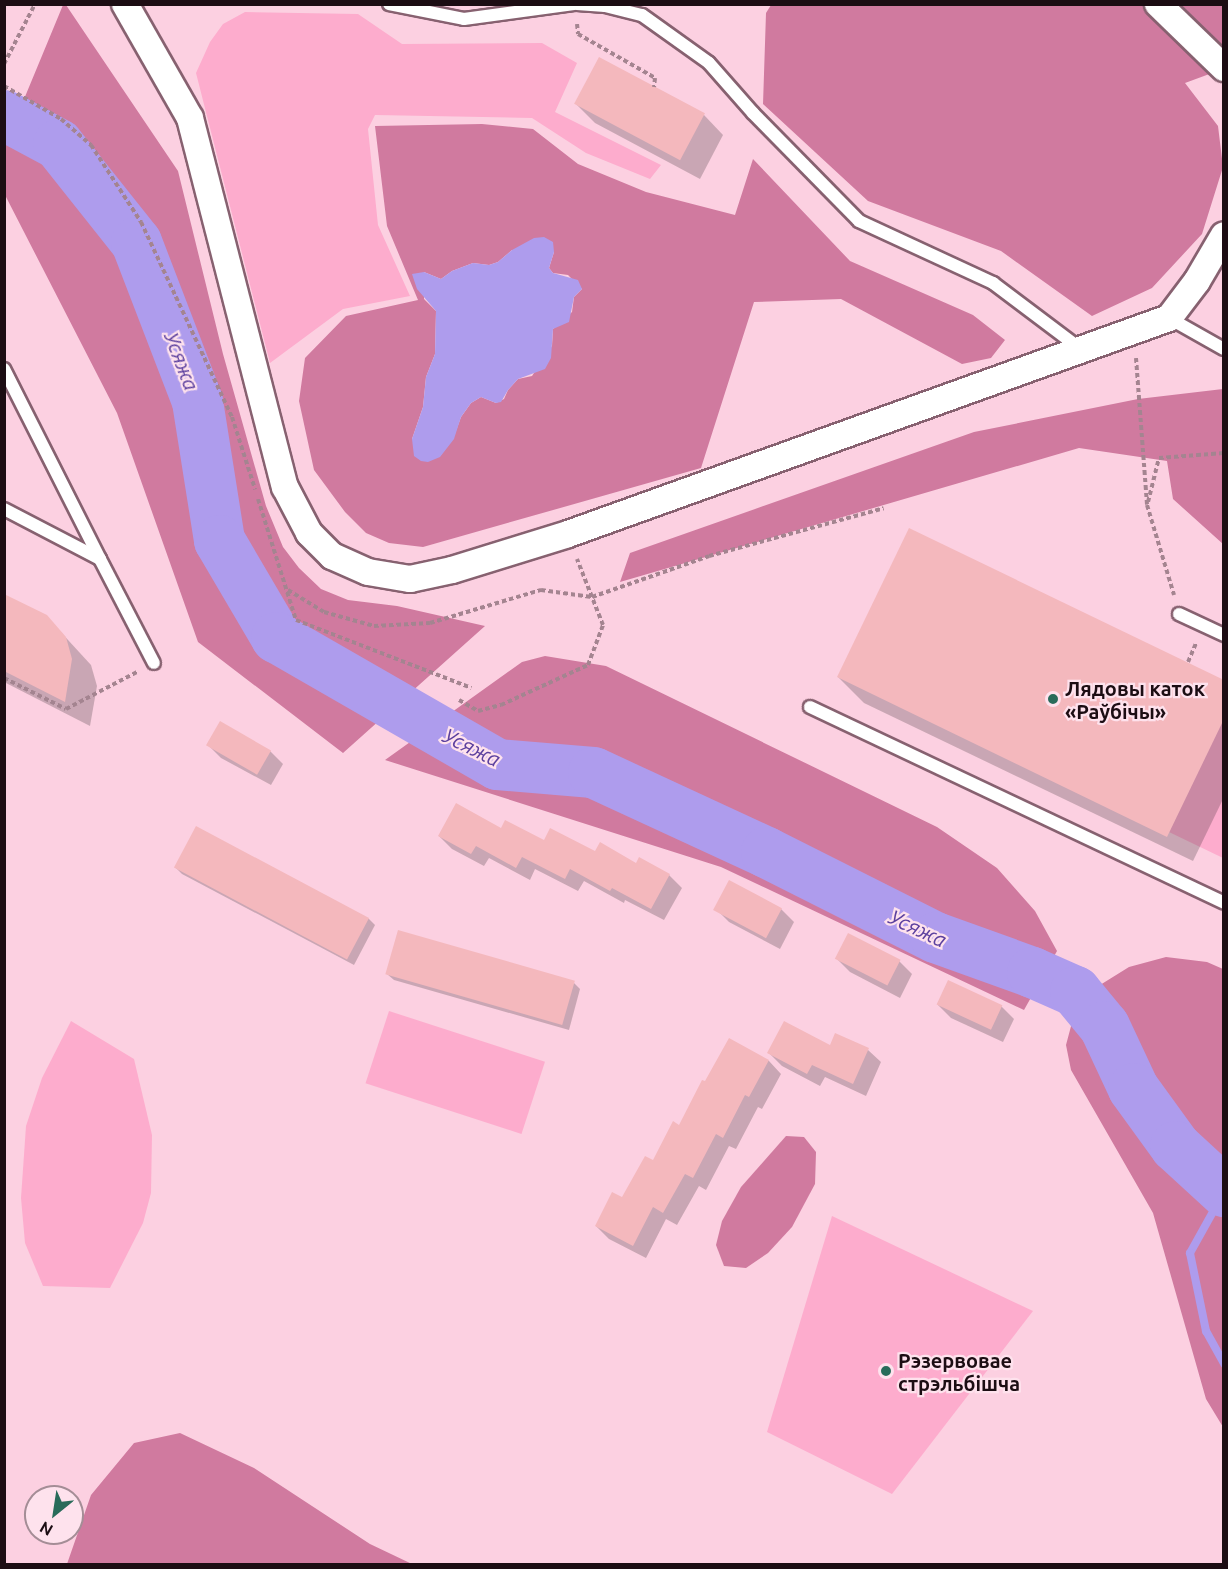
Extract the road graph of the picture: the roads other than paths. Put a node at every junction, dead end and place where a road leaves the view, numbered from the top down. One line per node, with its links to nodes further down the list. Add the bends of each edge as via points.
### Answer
1 (125, 4): 9 (street, via 190,118 285,487 309,533 332,556 368,572 410,579 452,570 568,534)
2 (389, 4): 3 (lane, via 465,19)
3 (575, 4): 9 (lane, via 642,15 709,63 859,221 993,283)
4 (1158, 4): 5 (street)
5 (1224, 68)
6 (1224, 235): 7 (street)
7 (1169, 318): 8 (lane); 9 (street)
8 (1224, 349)
9 (1083, 351)
10 (4, 369): 12 (lane)
11 (4, 509): 12 (lane)
12 (100, 559): 15 (lane)
13 (1179, 614): 14 (lane)
14 (1224, 635)
15 (154, 663)
16 (810, 706): 17 (lane)
17 (1224, 903)

